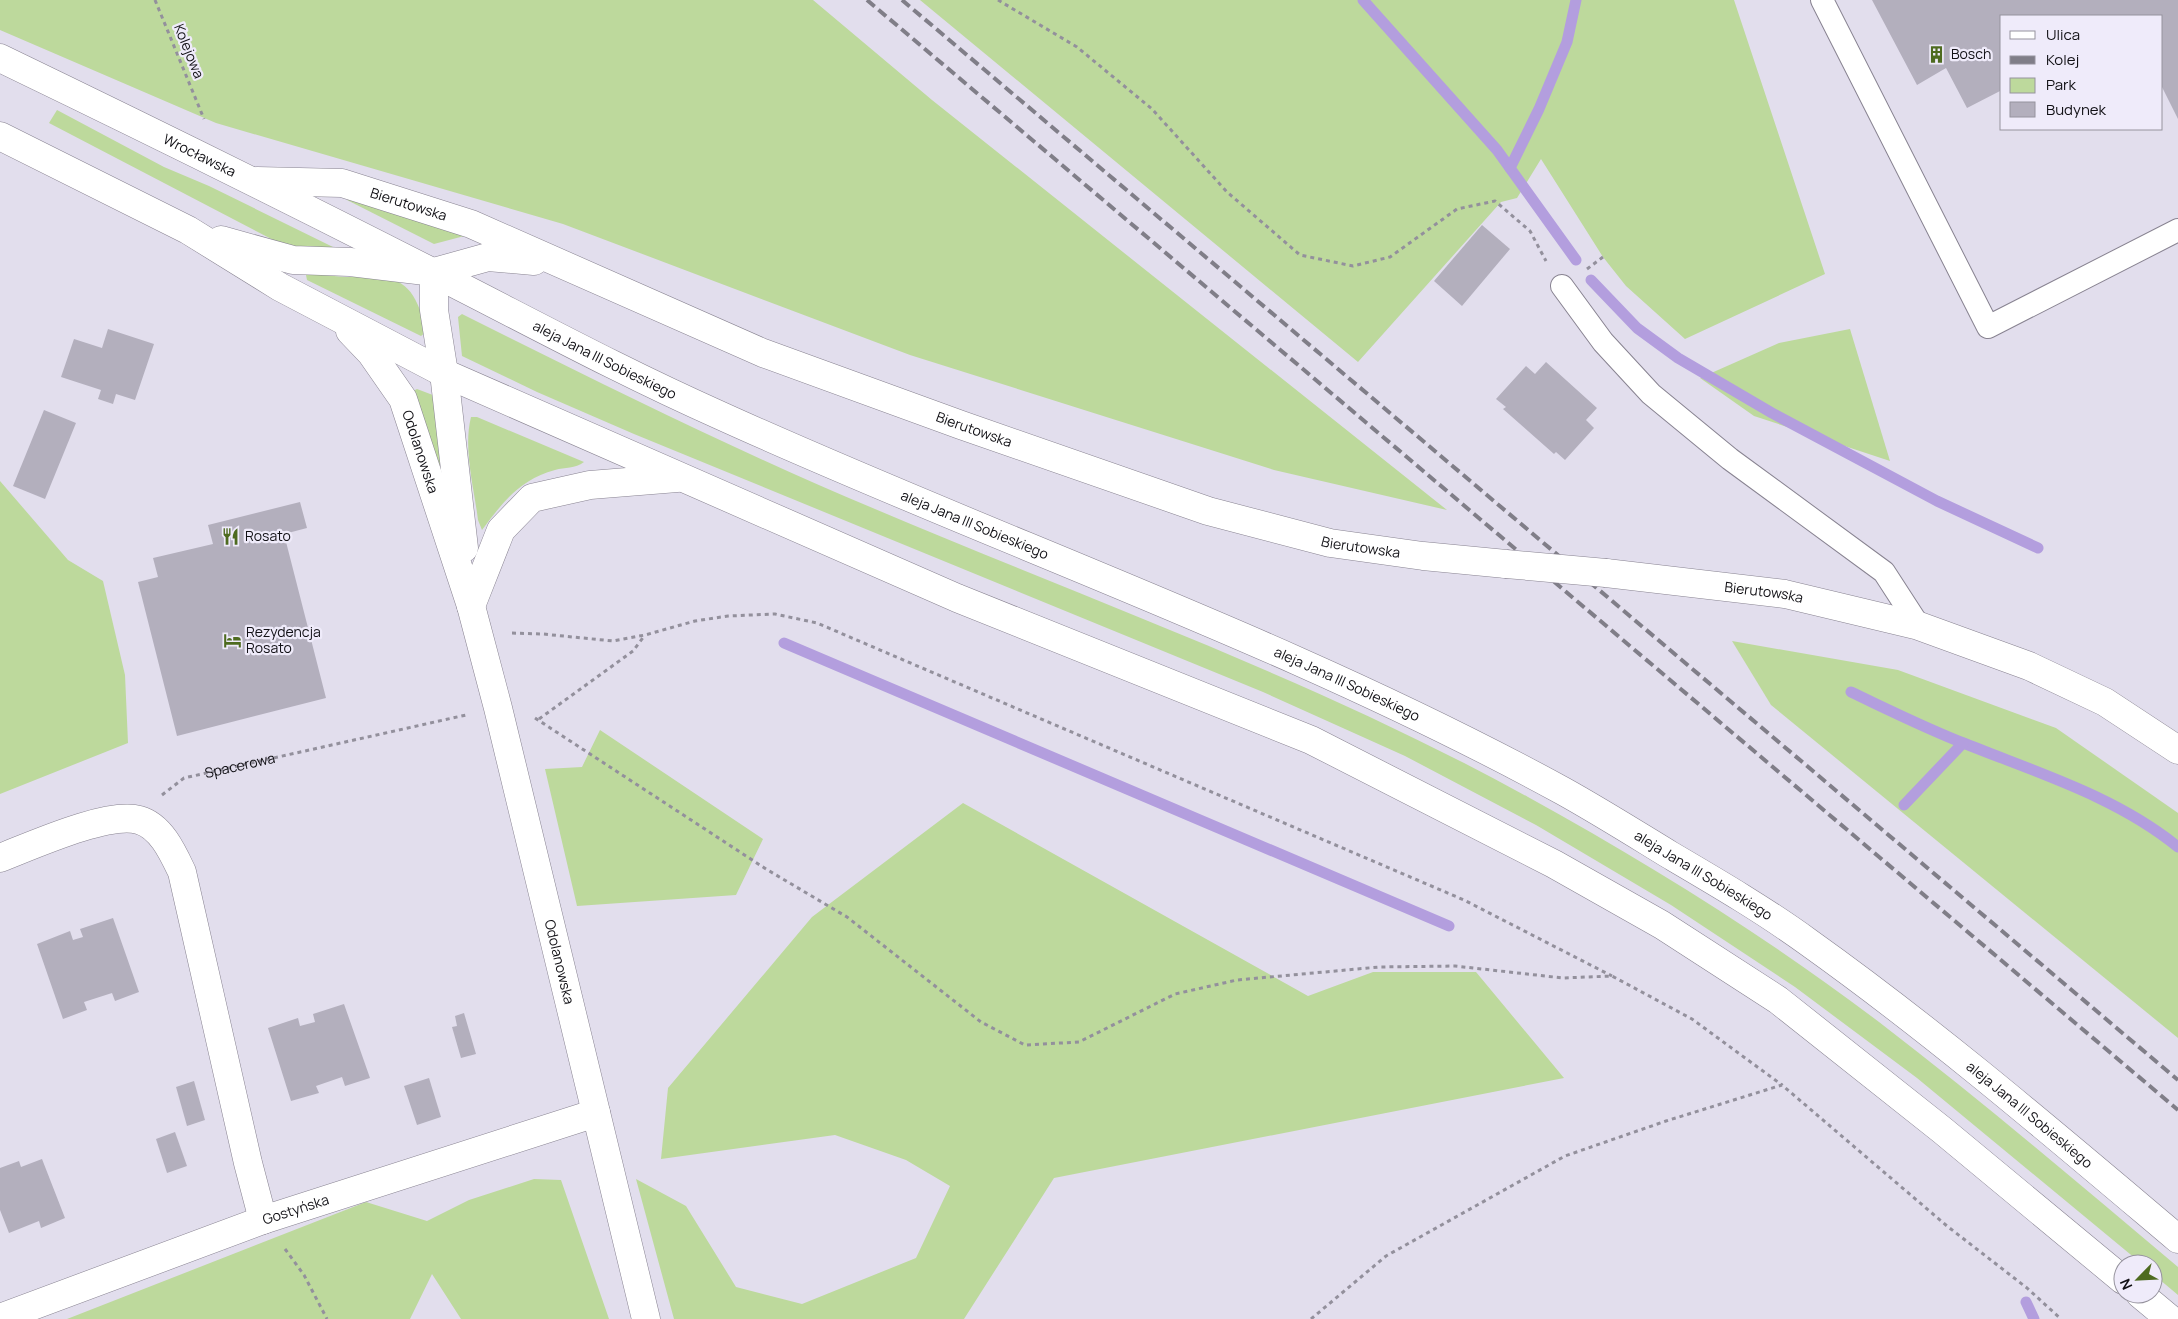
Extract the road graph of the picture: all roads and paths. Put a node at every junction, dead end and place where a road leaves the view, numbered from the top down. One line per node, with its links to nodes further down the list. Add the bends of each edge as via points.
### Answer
1 (155, 0): 5 (path, Kolejowa)
2 (998, 0): 13 (path, via 1077,46 1152,109 1227,192 1300,255 1353,266 1390,257 1457,209 1495,201 1530,232)
3 (1822, 0): 9 (lane, via 1988,327)
4 (0, 58): 7 (street, Wrocławska)
5 (201, 110)
6 (0, 136): 8 (street)
7 (251, 181): 10 (street, Wrocławska); 11 (street, Bierutowska, via 342,183 471,224)
8 (188, 230): 10 (street, via 293,260); 14 (street, via 280,287)
9 (2178, 230)
10 (398, 262): 12 (street, Wrocławska)
11 (558, 263): 12 (street, Bierutowska, via 488,257); 18 (street, Bierutowska, bridge, via 763,353 1208,511 1330,543 1423,556 1785,594)
12 (434, 272): 15 (street, Odolanowska, via 434,310); 30 (street, aleja Jana III Sobieskiego, via 608,363 708,410 845,472 1144,594 1397,706 1567,793 1800,936 1875,990 1998,1087)
13 (1562, 286): 18 (lane, via 1603,342 1651,394 1730,459 1884,572)
14 (337, 317): 15 (street); 17 (street, Odolanowska, via 371,353 403,399)
15 (444, 374): 16 (street); 17 (street, Odolanowska)
16 (681, 478): 17 (street, via 590,485 532,498 501,530); 31 (street, via 957,598 1311,740 1554,864 1662,925 1778,1000)
17 (471, 606): 20 (street, Odolanowska)
18 (1919, 626): 23 (street, Bierutowska, via 2029,666 2105,702)
19 (645, 635): 20 (path, via 612,641 512,633); 22 (path, via 633,651); 26 (path, via 728,616 775,614 817,623 1464,900)
20 (481, 643): 21 (street, Odolanowska)
21 (498, 708): 22 (path); 24 (path, Spacerowa, via 184,778 154,802); 28 (street, Odolanowska)
22 (539, 719): 26 (path, via 766,869 847,917 981,1022 1024,1045 1079,1042 1175,994 1237,980 1388,966 1455,966 1563,978)
23 (2178, 750)
24 (139, 820): 25 (street, via 109,820 61,834); 29 (street, via 156,831 170,847 182,872)
25 (0, 858)
26 (1612, 976): 27 (path, via 1692,1019)
27 (1782, 1085): 36 (path, via 1666,1120 1565,1156 1386,1256); 37 (path)
28 (596, 1113): 29 (street, Gostyńska); 35 (street, Odolanowska)
29 (263, 1220): 33 (street, Gostyńska); 34 (path, via 304,1276)
30 (2178, 1239)
31 (2113, 1272)
32 (2152, 1304): 38 (street)
33 (0, 1318)
34 (327, 1319)
35 (646, 1319)
36 (1310, 1319)
37 (2061, 1319)
38 (2170, 1319)

